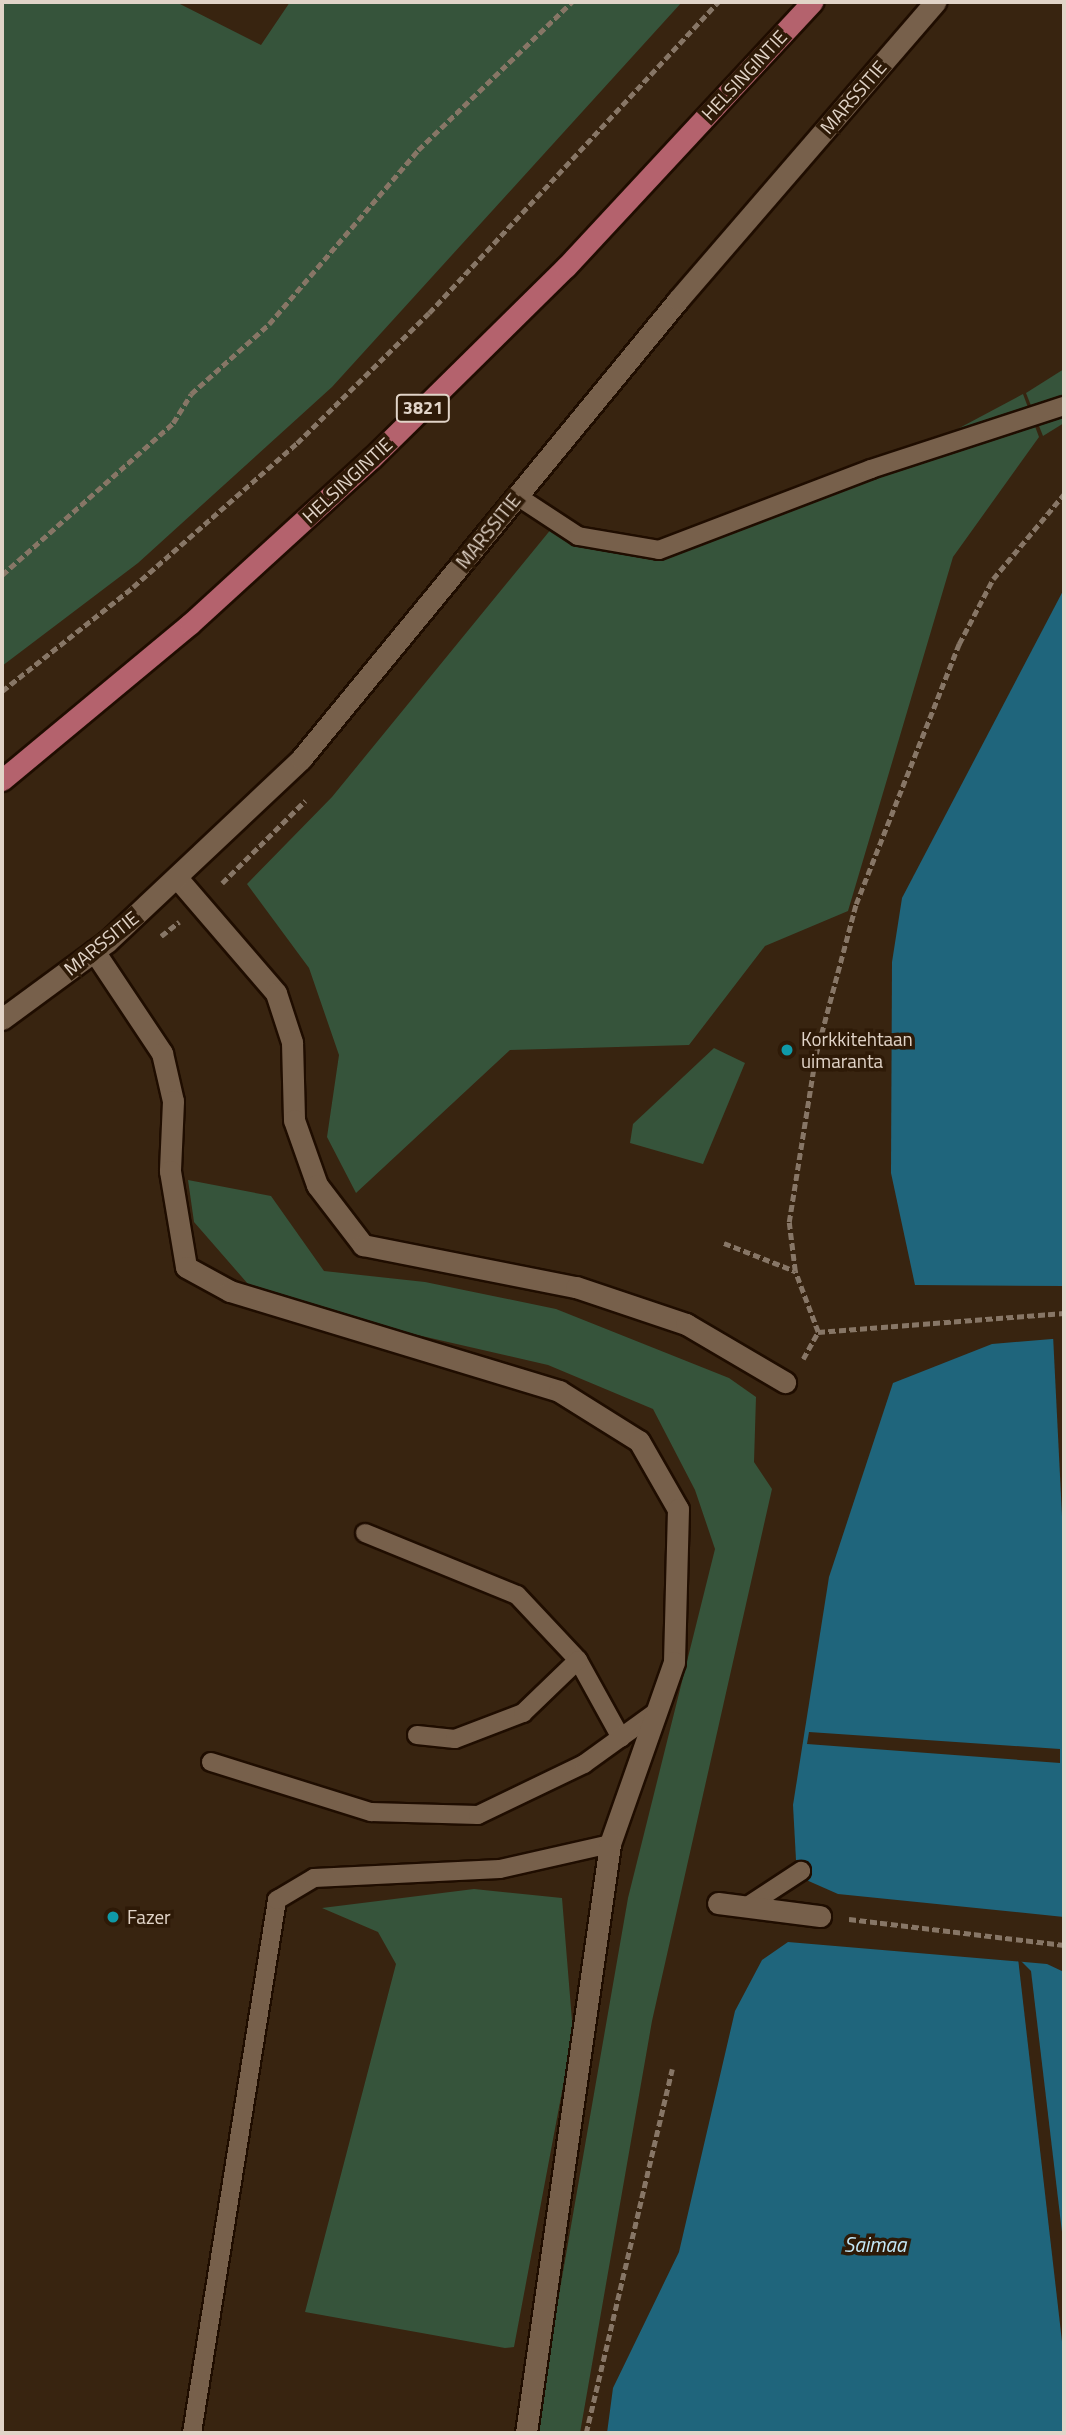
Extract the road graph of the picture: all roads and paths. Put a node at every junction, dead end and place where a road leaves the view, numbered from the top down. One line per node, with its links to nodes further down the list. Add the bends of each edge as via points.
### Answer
1 (572, 2): 8 (path, via 418,150 269,324 199,385 173,423)
2 (718, 2): 9 (path, via 429,313 297,443 134,587)
3 (812, 2): 10 (main road, HELSINGINTIE / 3821, via 566,267 372,458 190,624)
4 (935, 2): 7 (street, MARSSITIE)
5 (1064, 406): 7 (lane, via 871,469 659,550 578,536)
6 (1064, 495): 15 (path, via 993,579 959,644 856,904 816,1054 797,1158 789,1222)
7 (517, 496): 11 (street, MARSSITIE, via 301,759)
8 (2, 575)
9 (2, 691)
10 (2, 780)
11 (178, 879): 12 (street, MARSSITIE); 18 (street, via 276,993 292,1042 295,1121 312,1172 363,1245 576,1287 686,1324)
12 (94, 951): 13 (street, MARSSITIE); 21 (street, via 162,1053 173,1101 170,1171 186,1267 230,1291 559,1391 639,1441 678,1509 674,1662)
13 (2, 1019)
14 (724, 1243): 15 (path)
15 (795, 1270): 17 (path)
16 (1064, 1313): 17 (path)
17 (818, 1332): 18 (path)
18 (785, 1382)
19 (365, 1533): 20 (lane, via 517,1595)
20 (578, 1660): 22 (lane, via 523,1713 455,1739); 23 (lane)
21 (656, 1712): 23 (lane); 25 (street)
22 (417, 1735)
23 (621, 1738): 24 (lane, via 584,1765 478,1815 372,1812)
24 (211, 1762)
25 (610, 1844): 34 (lane, via 500,1869 314,1878 277,1900); 35 (street)
26 (801, 1871): 28 (lane)
27 (718, 1903): 28 (street)
28 (746, 1907): 29 (street)
29 (820, 1916): 30 (path)
30 (1021, 1940): 31 (path); 32 (path)
31 (1064, 1945)
32 (1020, 1948)
33 (671, 2069): 36 (path)
34 (192, 2433)
35 (527, 2433)
36 (586, 2433)

